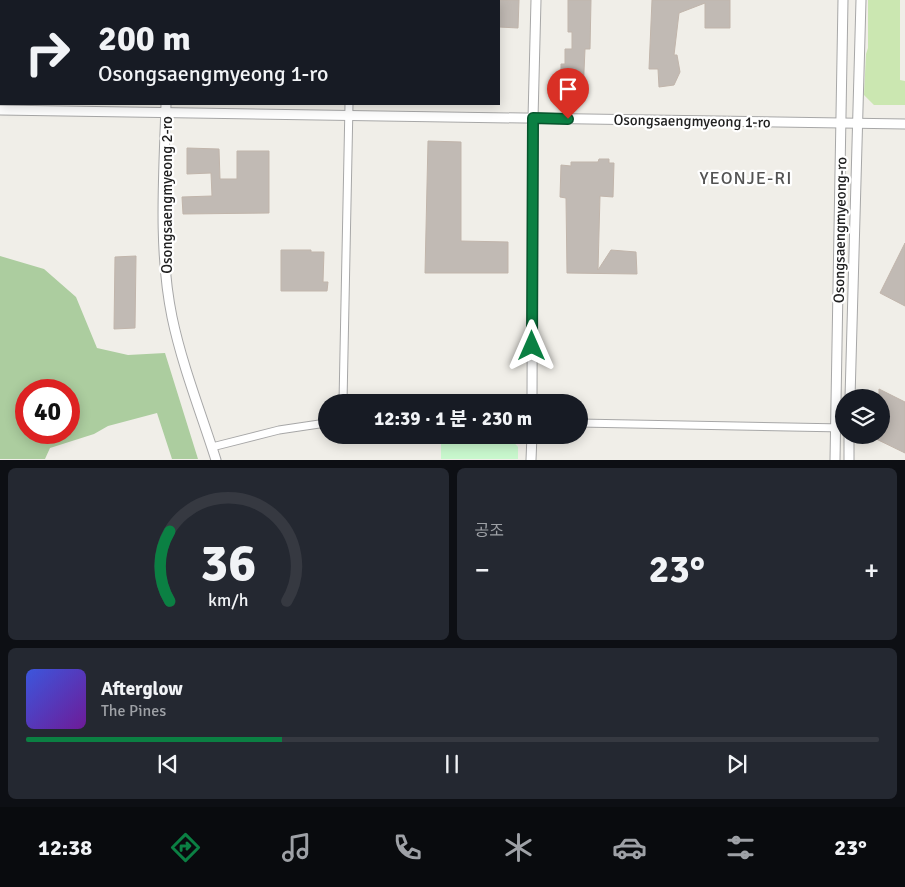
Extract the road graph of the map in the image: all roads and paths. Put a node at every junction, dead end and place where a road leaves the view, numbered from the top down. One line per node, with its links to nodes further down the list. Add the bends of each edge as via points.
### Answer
1 (536, 0): 8 (street)
2 (843, 0): 9 (street, Osongsaengmyeong-ro)
3 (861, 0): 10 (street, Osongsaengmyeong-ro)
4 (349, 105): 7 (street)
5 (166, 108): 6 (street, Osongsaengmyeong 1-ro); 7 (street, Osongsaengmyeong 1-ro); 22 (street, Osongsaengmyeong 2-ro, via 164,233 168,292 182,355)
6 (0, 110)
7 (349, 115): 8 (street, Osongsaengmyeong 1-ro); 14 (street)
8 (533, 118): 9 (street, Osongsaengmyeong 1-ro); 15 (street)
9 (842, 124): 10 (street, Osongsaengmyeong 1-ro); 12 (street, Osongsaengmyeong-ro)
10 (858, 124): 11 (street, Osongsaengmyeong 1-ro); 13 (street, Osongsaengmyeong-ro)
11 (905, 124)
12 (840, 389)
13 (850, 389)
14 (343, 394)
15 (532, 394)
16 (588, 423): 18 (street)
17 (318, 424): 22 (street, via 279,430)
18 (835, 428)
19 (532, 444): 24 (street)
20 (838, 444): 25 (street, Osongsaengmyeong-ro)
21 (849, 444): 26 (street)
22 (212, 447): 23 (street, Osongsaengmyeong 2-ro)
23 (216, 460)
24 (531, 460)
25 (835, 460)
26 (849, 460)

